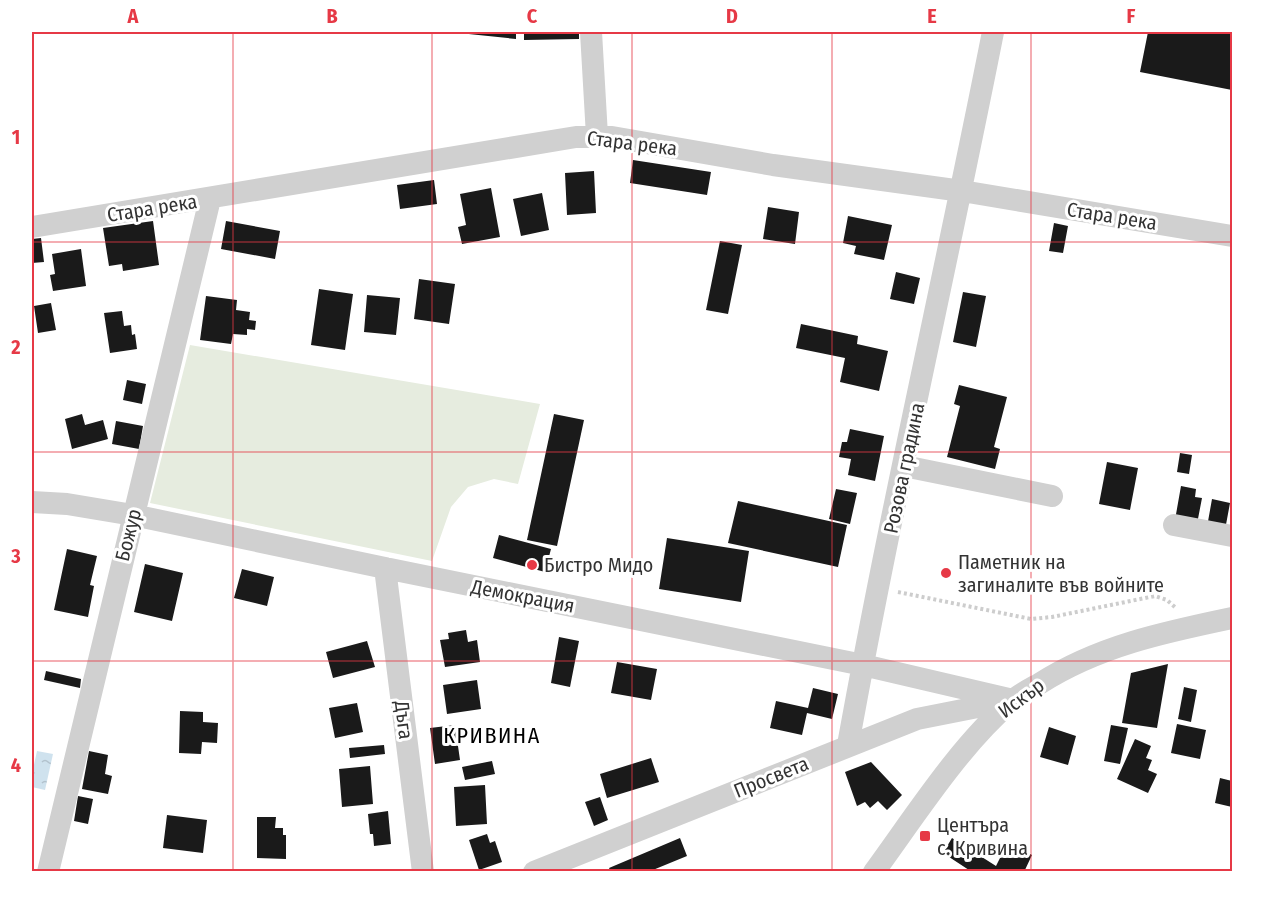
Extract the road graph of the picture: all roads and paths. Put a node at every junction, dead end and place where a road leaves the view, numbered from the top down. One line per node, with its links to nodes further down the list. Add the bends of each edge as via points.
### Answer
1 (591, 32): 3 (street)
2 (993, 32): 4 (street, Розова градина)
3 (597, 136): 4 (street, Стара река); 5 (street, Стара река)
4 (962, 191): 7 (street, Стара река); 8 (street, Розова градина)
5 (210, 198): 6 (street, Стара река); 11 (street, Божур)
6 (32, 227)
7 (1233, 236)
8 (904, 466): 9 (street); 15 (street, Розова градина)
9 (1052, 496)
10 (32, 502): 11 (street, Демокрация)
11 (133, 515): 14 (street, Демокрация); 21 (street, Божур)
12 (1174, 525): 13 (street)
13 (1233, 536)
14 (385, 568): 18 (street, Демокрация); 22 (street, Дъга)
15 (878, 589): 17 (path, via 1031,619 1155,596 1167,600); 18 (street, Розова градина)
16 (1233, 618): 17 (street, Искър)
17 (1198, 625): 19 (street, Искър, via 1104,651 1056,673)
18 (863, 664): 19 (street, Демокрация); 20 (street, Розова градина)
19 (1013, 700): 20 (street, Просвета, via 917,719); 24 (street, Искър, via 977,735)
20 (848, 746): 23 (street, Просвета)
21 (43, 865)
22 (423, 872)
23 (534, 872)
24 (874, 872)

